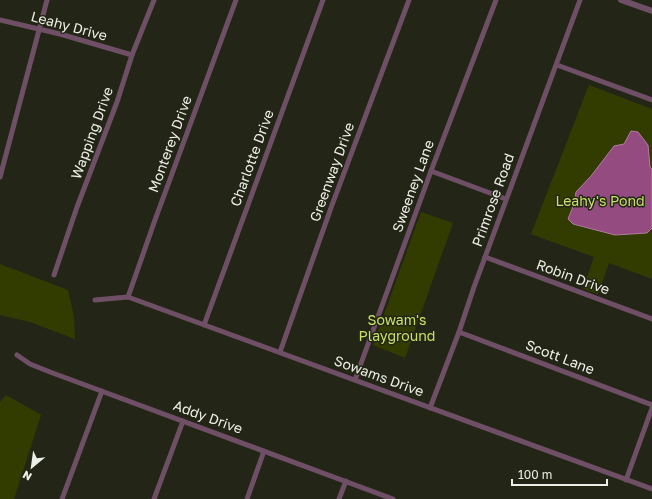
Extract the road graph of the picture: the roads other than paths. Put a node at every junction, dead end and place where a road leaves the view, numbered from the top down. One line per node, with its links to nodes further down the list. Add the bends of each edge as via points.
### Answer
1 (47, 0): 11 (street)
2 (154, 0): 12 (street, Wapping Drive)
3 (236, 0): 20 (street, Monterey Drive)
4 (323, 0): 23 (street, Charlotte Drive)
5 (409, 0): 25 (street, Greenway Drive)
6 (496, 0): 15 (street, Sweeney Lane)
7 (580, 0): 13 (street, Primrose Road)
8 (621, 0): 9 (street)
9 (652, 11)
10 (0, 20): 11 (street, Leahy Drive)
11 (39, 30): 12 (street, Leahy Drive); 16 (street)
12 (132, 55): 19 (street, Wapping Drive)
13 (556, 65): 14 (street); 17 (street, Primrose Road)
14 (652, 100)
15 (431, 171): 17 (street); 27 (street, Sweeney Lane)
16 (0, 177)
17 (506, 199): 18 (street, Primrose Road)
18 (485, 257): 22 (street, Robin Drive); 24 (street, Primrose Road)
19 (54, 275)
20 (128, 297): 21 (street, Sowams Drive); 23 (street, Sowams Drive)
21 (95, 300)
22 (652, 319)
23 (204, 325): 25 (street, Sowams Drive)
24 (459, 332): 29 (street, Scott Lane); 30 (street, Primrose Road)
25 (280, 352): 27 (street, Sowams Drive)
26 (17, 354): 28 (street, Addy Drive, via 30,364)
27 (355, 380): 30 (street, Sowams Drive)
28 (102, 391): 31 (street, Addy Drive); 36 (street)
29 (652, 406): 33 (street)
30 (430, 408): 33 (street, Sowams Drive)
31 (183, 421): 32 (street, Addy Drive); 37 (street)
32 (264, 450): 34 (street, Addy Drive); 38 (street)
33 (626, 480): 35 (street, Sowams Drive)
34 (346, 481): 39 (street); 40 (street, Addy Drive)
35 (652, 489)
36 (62, 499)
37 (154, 499)
38 (247, 499)
39 (339, 499)
40 (393, 499)

